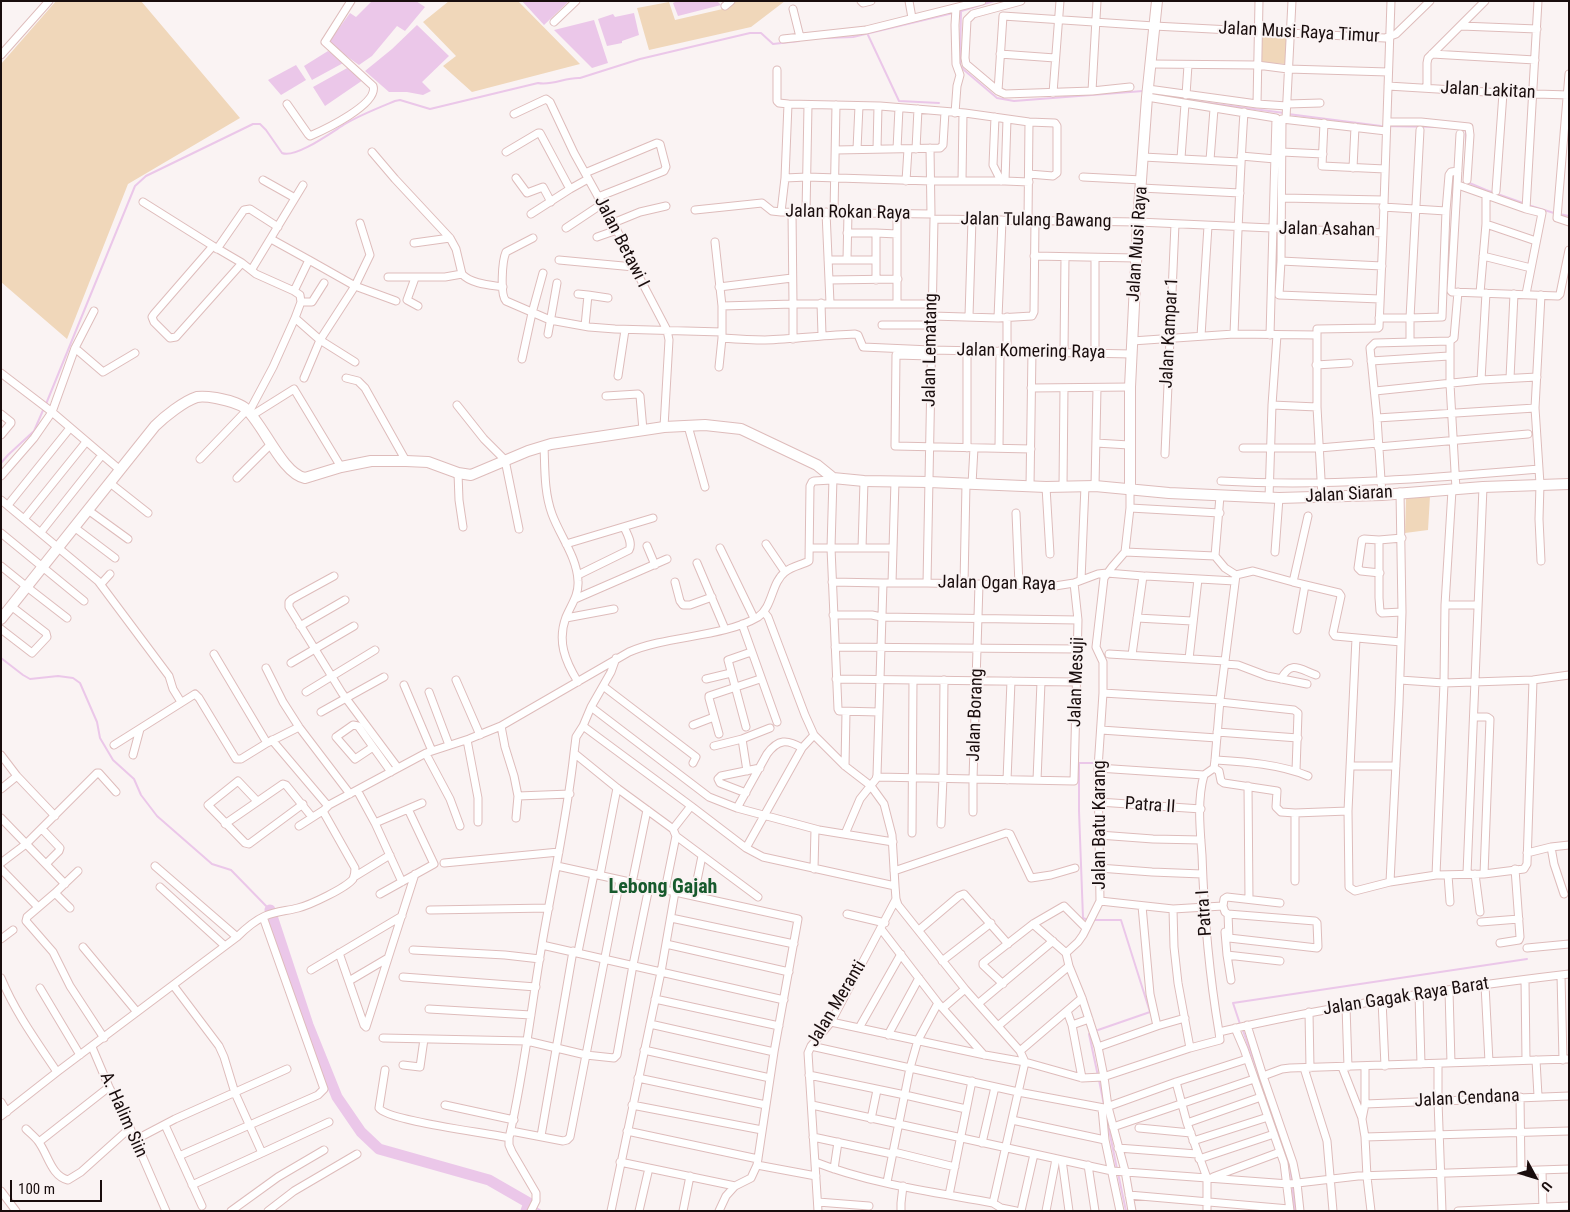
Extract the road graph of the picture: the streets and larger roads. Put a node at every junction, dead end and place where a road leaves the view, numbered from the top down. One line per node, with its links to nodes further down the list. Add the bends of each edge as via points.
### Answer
1 (49, 1): 36 (street)
2 (351, 1): 59 (street, via 325,42 373,86 373,94 363,106 310,136)
3 (576, 1): 24 (street)
4 (861, 1): 5 (street)
5 (871, 1)
6 (909, 1): 22 (street)
7 (982, 1): 20 (street)
8 (1021, 1): 18 (street)
9 (1060, 1): 23 (street)
10 (1097, 1): 25 (street)
11 (1156, 1): 26 (street, Jalan Musi Raya)
12 (1260, 1): 29 (street)
13 (1292, 1): 30 (street)
14 (1390, 1): 32 (street, Jalan Asahan)
15 (1430, 1): 32 (street, Jalan Musi Raya Timur)
16 (1485, 1): 27 (street)
17 (1538, 1): 28 (street)
18 (1004, 6): 21 (street); 50 (street, via 969,18 965,58 968,67)
19 (793, 9): 31 (street)
20 (956, 12): 22 (street); 71 (street, via 956,64 960,75)
21 (1003, 16): 23 (street, Jalan Musi Raya Timur); 34 (street)
22 (912, 18): 31 (street, via 866,30)
23 (1059, 19): 25 (street, Jalan Musi Raya Timur); 37 (street)
24 (554, 22)
25 (1096, 22): 26 (street, Jalan Musi Raya Timur); 49 (street)
26 (1154, 26): 29 (street, Jalan Musi Raya Timur); 39 (street, Jalan Musi Raya)
27 (1461, 26): 28 (street); 35 (street)
28 (1537, 29): 38 (street)
29 (1259, 31): 30 (street, Jalan Musi Raya Timur); 41 (street)
30 (1291, 33): 32 (street, Jalan Musi Raya Timur); 42 (street)
31 (800, 37): 33 (street)
32 (1390, 37): 44 (street, Jalan Asahan)
33 (784, 39)
34 (1000, 54): 37 (street); 50 (street)
35 (1432, 54): 38 (street); 48 (street, via 1427,60)
36 (1, 55)
37 (1056, 58): 51 (street)
38 (1535, 60): 54 (street)
39 (1151, 64): 40 (street); 52 (street, Jalan Musi Raya)
40 (1188, 65): 41 (street); 55 (street)
41 (1257, 65): 42 (street); 57 (street)
42 (1288, 68): 44 (street); 74 (street)
43 (778, 70): 60 (street, via 777,101)
44 (1388, 72): 46 (street, Jalan Asahan)
45 (1569, 74): 56 (street)
46 (1388, 86): 48 (street, Jalan Lakitan); 79 (street, Jalan Asahan)
47 (1130, 87): 49 (street)
48 (1427, 88): 53 (street, Jalan Lakitan)
49 (1092, 91): 51 (street)
50 (998, 92): 51 (street)
51 (1052, 93)
52 (1148, 93): 55 (street); 61 (street); 94 (street, Jalan Musi Raya)
53 (1503, 93): 54 (street, Jalan Lakitan); 120 (street)
54 (1533, 94): 56 (street, Jalan Lakitan); 131 (street)
55 (1186, 95): 57 (street)
56 (1568, 95): 121 (street)
57 (1257, 102): 74 (street)
58 (1320, 103): 74 (street)
59 (287, 104)
60 (788, 104): 62 (street); 107 (street)
61 (1185, 104): 68 (street); 95 (street)
62 (808, 105): 63 (street); 104 (street)
63 (836, 105): 64 (street); 89 (street)
64 (859, 106): 65 (street); 84 (street)
65 (878, 106): 66 (street); 85 (street)
66 (899, 108): 67 (street); 86 (street)
67 (918, 109): 69 (street); 88 (street)
68 (1214, 109): 70 (street); 98 (street)
69 (945, 112): 71 (street); 83 (street, via 943,145)
70 (1244, 112): 74 (street); 96 (street)
71 (955, 113): 72 (street)
72 (963, 113): 75 (street); 112 (street)
73 (514, 114): 103 (street, Jalan Betawi I, via 548,100)
74 (1283, 114): 78 (street); 92 (street); 97 (street)
75 (995, 117): 76 (street); 113 (street, via 993,165)
76 (1007, 119): 77 (street); 113 (street)
77 (1029, 122): 102 (street); 102 (street, via 1057,126 1058,172 1053,176)
78 (1324, 123): 80 (street); 93 (street)
79 (1387, 126): 80 (street); 100 (street, Jalan Asahan); 110 (street, via 1420,122 1469,127)
80 (1355, 127): 99 (street)
81 (1420, 130): 133 (street)
82 (1460, 134): 101 (street)
83 (930, 148): 88 (street); 114 (street, Jalan Lematang)
84 (857, 149): 85 (street); 89 (street)
85 (877, 149): 86 (street)
86 (897, 149): 87 (street)
87 (908, 149): 88 (street); 111 (street)
88 (916, 149)
89 (836, 150): 108 (street)
90 (372, 152): 163 (street)
91 (506, 152): 119 (street, via 540,133)
92 (1282, 152): 93 (street); 126 (street)
93 (1323, 154): 99 (street, via 1324,167)
94 (1143, 156): 95 (street); 116 (street, Jalan Musi Raya)
95 (1181, 158): 98 (street)
96 (1240, 159): 97 (street); 98 (street); 122 (street)
97 (1275, 159): 157 (street)
98 (1210, 160)
99 (1353, 168): 100 (street)
100 (1385, 169): 130 (street, Jalan Asahan)
101 (1458, 171): 118 (street); 135 (street, via 1449,175)
102 (1029, 174): 115 (street)
103 (586, 176): 119 (street); 127 (street, Jalan Betawi I); 127 (street, via 660,144 666,167 664,171)
104 (807, 177): 107 (street); 108 (street); 138 (street)
105 (1082, 177): 116 (street)
106 (516, 178): 129 (street, via 527,193 543,187)
107 (785, 178): 136 (street)
108 (835, 179): 111 (street); 139 (street)
109 (263, 180): 125 (street)
110 (1467, 180)
111 (906, 181): 114 (street)
112 (962, 181): 113 (street); 114 (street)
113 (1003, 181): 115 (street)
114 (931, 182): 143 (street, Jalan Lematang)
115 (1029, 182): 146 (street)
116 (1141, 184): 122 (street); 147 (street, Jalan Musi Raya)
117 (303, 185): 125 (street)
118 (1458, 185): 124 (street); 203 (street, via 1450,289)
119 (570, 189): 129 (street)
120 (1496, 191)
121 (1559, 192): 123 (street); 148 (street, via 1558,214)
122 (1240, 193): 156 (street)
123 (1569, 194)
124 (1486, 195): 131 (street); 151 (street)
125 (295, 198): 152 (street)
126 (1282, 198): 130 (street); 157 (street)
127 (600, 201): 153 (street, Jalan Betawi I); 155 (street)
128 (143, 202): 169 (street)
129 (551, 202): 141 (street)
130 (1383, 204): 133 (street); 160 (street, Jalan Asahan)
131 (1526, 205): 166 (street, via 1542,213)
132 (666, 206): 153 (street, via 640,212)
133 (1416, 209): 135 (street); 232 (street)
134 (695, 210): 136 (street, Jalan Rokan Raya, via 759,203)
135 (1446, 210): 228 (street)
136 (781, 212): 137 (street, Jalan Rokan Raya)
137 (792, 212): 138 (street, Jalan Rokan Raya); 192 (street)
138 (806, 212): 139 (street, Jalan Rokan Raya)
139 (830, 213): 140 (street, Jalan Rokan Raya); 179 (street)
140 (848, 213): 142 (street, Jalan Rokan Raya); 158 (street)
141 (531, 214)
142 (897, 214): 143 (street, Jalan Rokan Raya); 161 (street)
143 (933, 216): 144 (street, Jalan Tulang Bawang); 219 (street, Jalan Lematang)
144 (972, 219): 145 (street, Jalan Tulang Bawang); 226 (street)
145 (1002, 220): 146 (street, Jalan Tulang Bawang); 230 (street)
146 (1032, 220): 147 (street, Jalan Tulang Bawang); 171 (street)
147 (1138, 222): 150 (street, Jalan Asahan); 175 (street, Jalan Musi Raya)
148 (1569, 222)
149 (360, 223): 199 (street, via 370,254)
150 (1175, 224): 154 (street, Jalan Asahan); 247 (street, Jalan Kampar 1)
151 (1486, 224): 166 (street); 172 (street)
152 (278, 226): 165 (street); 169 (street, via 250,209 244,210)
153 (615, 226): 162 (street); 185 (street, Jalan Betawi I)
154 (1208, 226): 156 (street, Jalan Asahan); 245 (street)
155 (566, 228)
156 (1239, 228): 157 (street, Jalan Asahan); 240 (street)
157 (1277, 229): 160 (street, Jalan Asahan); 182 (street); 183 (street)
158 (847, 233): 159 (street); 176 (street)
159 (876, 233): 161 (street); 180 (street)
160 (1382, 233): 184 (street)
161 (897, 234): 196 (street)
162 (597, 237)
163 (450, 238): 168 (street); 189 (street)
164 (533, 238): 200 (street, via 506,252)
165 (271, 239): 177 (street); 187 (street)
166 (1536, 241): 186 (street)
167 (715, 242): 201 (street)
168 (414, 243)
169 (215, 247): 181 (street); 181 (street, via 152,317 170,338 176,336)
170 (1569, 250): 209 (street, via 1559,295)
171 (1034, 256): 173 (street); 227 (street, via 1034,312 1032,316)
172 (1483, 256): 186 (street); 204 (street)
173 (1064, 257): 174 (street); 257 (street)
174 (1095, 258): 175 (street); 260 (street)
175 (1136, 258): 249 (street, Jalan Musi Raya)
176 (847, 259): 179 (street); 180 (street)
177 (310, 260): 199 (street); 202 (street)
178 (559, 260): 185 (street)
179 (828, 260): 194 (street)
180 (876, 260): 195 (street)
181 (242, 263): 187 (street)
182 (1281, 264): 183 (street); 184 (street); 193 (street)
183 (1272, 266): 193 (street)
184 (1382, 266): 212 (street)
185 (634, 267): 238 (street, Jalan Betawi I)
186 (1531, 268): 207 (street)
187 (252, 269): 202 (street, via 256,274)
188 (543, 273): 223 (street)
189 (462, 274): 191 (street); 200 (street, via 468,279)
190 (388, 277): 191 (street)
191 (415, 278): 220 (street, via 406,300)
192 (792, 278): 201 (street); 217 (street)
193 (1276, 278): 208 (street)
194 (829, 280): 195 (street); 216 (street)
195 (876, 280): 196 (street)
196 (898, 280): 218 (street)
197 (557, 282): 233 (street)
198 (324, 284): 214 (street, via 312,302)
199 (355, 286): 213 (street); 248 (street)
200 (503, 287): 223 (street, via 504,300)
201 (719, 287): 221 (street)
202 (294, 291): 214 (street)
203 (1458, 292): 204 (street); 224 (street)
204 (1483, 293): 206 (street); 275 (street)
205 (578, 294): 210 (street)
206 (1514, 294): 207 (street); 274 (street)
207 (1526, 294): 209 (street)
208 (1275, 295): 212 (street); 243 (street)
209 (1541, 295): 271 (street)
210 (588, 296): 211 (street); 236 (street)
211 (608, 298)
212 (1380, 299): 231 (street)
213 (396, 301)
214 (302, 302): 229 (street)
215 (821, 303): 216 (street); 217 (street); 242 (street)
216 (830, 303): 218 (street)
217 (794, 304): 221 (street); 246 (street)
218 (897, 304): 219 (street)
219 (932, 304): 225 (street, Jalan Lematang)
220 (418, 306)
221 (722, 306): 241 (street)
222 (94, 311): 252 (street)
223 (532, 313): 233 (street); 263 (street)
224 (1456, 315): 228 (street); 250 (street, via 1454,338)
225 (932, 316): 226 (street); 235 (street, Jalan Lematang)
226 (969, 316): 230 (street)
227 (1007, 317): 230 (street); 254 (street)
228 (1442, 317): 232 (street)
229 (295, 318): 248 (street); 289 (street)
230 (998, 318)
231 (1379, 318): 232 (street); 244 (street, via 1378,328 1318,329)
232 (1410, 318): 251 (street)
233 (550, 320): 236 (street); 239 (street)
234 (882, 325): 235 (street)
235 (932, 325): 259 (street, Jalan Lematang)
236 (585, 326): 237 (street)
237 (625, 330): 238 (street); 270 (street)
238 (667, 330): 241 (street); 293 (street, Jalan Betawi I)
239 (548, 334)
240 (1234, 334): 243 (street); 245 (street)
241 (722, 335): 246 (street, via 764,340); 268 (street)
242 (822, 335): 246 (street); 256 (street, Jalan Komering Raya, via 855,334 863,347)
243 (1274, 335): 244 (street); 284 (street)
244 (1317, 335): 267 (street)
245 (1201, 336): 247 (street)
246 (793, 339)
247 (1170, 339): 249 (street); 312 (street, Jalan Kampar 1)
248 (320, 340): 265 (street); 272 (street)
249 (1132, 341): 261 (street, Jalan Musi Raya)
250 (1450, 341): 251 (street); 262 (street)
251 (1410, 342): 264 (street, via 1372,344)
252 (75, 348): 258 (street, via 103,372); 287 (street)
253 (967, 350): 254 (street, Jalan Komering Raya); 259 (street, Jalan Komering Raya); 306 (street)
254 (1003, 351): 255 (street, Jalan Komering Raya); 307 (street)
255 (1032, 351): 257 (street, Jalan Komering Raya); 278 (street)
256 (906, 352): 259 (street, Jalan Komering Raya); 305 (street, via 896,355 895,445)
257 (1064, 352): 260 (street, Jalan Komering Raya)
258 (135, 353)
259 (931, 353): 305 (street, Jalan Lematang)
260 (1095, 353): 261 (street, Jalan Komering Raya)
261 (1132, 354): 277 (street, Jalan Musi Raya)
262 (1449, 356): 264 (street); 276 (street)
263 (522, 359)
264 (1371, 361): 281 (street)
265 (355, 362)
266 (1349, 363): 267 (street)
267 (1316, 365): 285 (street)
268 (719, 367)
269 (1, 373): 287 (street)
270 (618, 376)
271 (1537, 377): 274 (street); 286 (street)
272 (304, 378)
273 (346, 378): 316 (street, via 358,380 365,388)
274 (1510, 378): 275 (street)
275 (1481, 380): 276 (street)
276 (1450, 384): 281 (street); 288 (street)
277 (1130, 387): 280 (street); 302 (street, Jalan Musi Raya)
278 (1031, 388): 279 (street); 311 (street)
279 (1064, 388): 280 (street); 339 (street)
280 (1096, 388): 300 (street, Jalan Mesuji)
281 (1375, 391): 291 (street)
282 (606, 396): 295 (street, via 638,394)
283 (457, 405): 315 (street)
284 (1272, 406): 285 (street); 309 (street)
285 (1317, 407): 310 (street)
286 (1535, 408): 288 (street); 319 (street)
287 (50, 411): 294 (street); 322 (street, via 34,438)
288 (1451, 412): 291 (street); 299 (street)
289 (249, 413): 301 (street); 314 (street); 317 (street, via 294,389); 320 (street, via 236,404 217,398 204,396 191,400 159,422)
290 (1, 414): 297 (street, via 11,422)
291 (1377, 418): 303 (street)
292 (688, 426): 293 (street); 318 (street, via 741,429); 341 (street)
293 (664, 427): 295 (street)
294 (70, 428): 298 (street); 352 (street)
295 (642, 430): 304 (street)
296 (1528, 434): 299 (street)
297 (1, 435)
298 (86, 442): 313 (street); 360 (street)
299 (1453, 442): 303 (street); 323 (street)
300 (1096, 443): 302 (street); 340 (street, Jalan Mesuji)
301 (271, 444): 317 (street, via 300,478); 324 (street)
302 (1129, 445): 344 (street, Jalan Musi Raya)
303 (1378, 445): 310 (street); 326 (street)
304 (544, 446): 315 (street); 370 (street, via 548,504)
305 (930, 448): 306 (street); 330 (street, Jalan Lematang)
306 (971, 448): 307 (street); 333 (street)
307 (998, 448): 311 (street)
308 (1242, 448): 309 (street)
309 (1271, 448): 310 (street); 334 (street)
310 (1320, 448): 335 (street)
311 (1031, 449): 338 (street)
312 (1165, 454)
313 (102, 455): 320 (street); 365 (street)
314 (200, 459)
315 (505, 460): 321 (street, via 471,474); 364 (street)
316 (406, 461): 317 (street, via 371,461); 321 (street, via 433,463)
317 (341, 466)
318 (817, 466): 325 (street); 328 (street)
319 (1540, 469): 323 (street); 336 (street)
320 (120, 470): 332 (street)
321 (458, 473): 363 (street)
322 (1, 476)
323 (1455, 476): 326 (street); 345 (street)
324 (238, 478)
325 (832, 479): 327 (street, Jalan Siaran); 328 (street); 376 (street)
326 (1381, 480): 335 (street); 347 (street)
327 (864, 481): 329 (street, Jalan Siaran); 377 (street)
328 (812, 482): 375 (street, via 809,489)
329 (895, 482): 330 (street, Jalan Siaran); 378 (street)
330 (929, 482): 333 (street, Jalan Siaran); 405 (street, Jalan Ogan Raya)
331 (1221, 482): 334 (street)
332 (110, 483): 354 (street); 355 (street)
333 (969, 484): 338 (street, Jalan Siaran); 407 (street)
334 (1270, 484): 335 (street); 350 (street)
335 (1321, 484): 349 (street)
336 (1540, 484): 337 (street, Jalan Siaran); 343 (street, Jalan Siaran); 385 (street)
337 (1569, 484)
338 (1030, 486): 342 (street, Jalan Siaran)
339 (1063, 486): 340 (street, Jalan Siaran); 342 (street, Jalan Siaran)
340 (1090, 486): 344 (street, Jalan Siaran); 401 (street, Jalan Mesuji)
341 (705, 487)
342 (1046, 487): 381 (street)
343 (1483, 487): 345 (street, Jalan Siaran); 418 (street)
344 (1130, 488): 348 (street, Jalan Siaran); 353 (street)
345 (1454, 489): 346 (street, Jalan Siaran); 416 (street)
346 (1400, 492): 347 (street, Jalan Siaran); 367 (street)
347 (1382, 495): 349 (street, Jalan Siaran)
348 (1220, 496): 350 (street, Jalan Siaran); 357 (street)
349 (1322, 497): 350 (street, Jalan Siaran)
350 (1274, 498): 380 (street)
351 (1, 500): 352 (street)
352 (8, 505): 360 (street)
353 (1130, 508): 357 (street); 379 (street)
354 (88, 510): 362 (street); 368 (street)
355 (148, 513)
356 (1016, 513): 409 (street)
357 (1220, 513): 382 (street)
358 (1308, 516): 402 (street)
359 (653, 518): 361 (street)
360 (24, 519): 365 (street)
361 (624, 526): 370 (street); 394 (street, via 631,543 630,550)
362 (74, 527): 373 (street); 383 (street)
363 (464, 527)
364 (519, 529)
365 (41, 532): 373 (street)
366 (1, 533): 388 (street)
367 (1402, 538): 369 (street); 421 (street)
368 (128, 539)
369 (1379, 540): 392 (street); 392 (street, via 1362,540 1358,568)
370 (566, 544): 394 (street)
371 (766, 544): 390 (street)
372 (647, 546): 387 (street)
373 (58, 547): 388 (street); 406 (street)
374 (720, 548): 426 (street)
375 (810, 548): 376 (street); 390 (street, via 809,561)
376 (831, 548): 377 (street); 400 (street)
377 (862, 548): 378 (street)
378 (893, 548): 404 (street)
379 (1125, 552): 382 (street); 391 (street, Jalan Batu Karang)
380 (1275, 552)
381 (1050, 554)
382 (1216, 556): 397 (street)
383 (114, 558)
384 (667, 559): 387 (street)
385 (1541, 561)
386 (697, 563): 412 (street)
387 (655, 565): 413 (street)
388 (42, 567): 411 (street); 414 (street)
389 (2, 569): 411 (street)
390 (785, 572): 420 (street, via 779,578)
391 (1107, 573): 401 (street, Jalan Ogan Raya); 428 (street, Jalan Ogan Raya, via 1143,576); 483 (street, Jalan Batu Karang, via 1096,647 1104,662)
392 (1380, 573): 421 (street, via 1380,612)
393 (110, 574): 406 (street)
394 (578, 574): 413 (street)
395 (334, 576): 433 (street, via 289,602)
396 (1146, 576): 398 (street)
397 (1235, 578): 398 (street); 402 (street, via 1253,571); 453 (street)
398 (1198, 579): 431 (street)
399 (675, 582): 412 (street, via 683,605)
400 (832, 582): 403 (street); 422 (street)
401 (1077, 582): 409 (street, Jalan Ogan Raya, via 1055,586); 430 (street, Jalan Mesuji)
402 (1293, 582): 410 (street)
403 (883, 583): 404 (street); 423 (street)
404 (892, 583): 405 (street)
405 (927, 583): 407 (street, Jalan Ogan Raya)
406 (101, 584): 486 (street, via 169,676)
407 (964, 584): 408 (street, Jalan Ogan Raya)
408 (979, 584): 409 (street, Jalan Ogan Raya); 427 (street, Jalan Borang)
409 (1019, 585)
410 (1306, 586): 437 (street); 438 (street, via 1340,594 1334,635)
411 (26, 587): 417 (street); 424 (street)
412 (712, 597): 436 (street)
413 (575, 599): 425 (street)
414 (84, 600)
415 (345, 600): 433 (street)
416 (1444, 605): 418 (street); 476 (street)
417 (11, 606): 429 (street); 435 (street, via 47,635 32,653)
418 (1478, 606): 472 (street)
419 (614, 609): 425 (street)
420 (764, 612): 426 (street); 504 (street)
421 (1402, 612): 439 (street)
422 (833, 615): 423 (street); 440 (street)
423 (882, 617): 427 (street); 441 (street)
424 (67, 618)
425 (566, 618): 473 (street, via 564,656)
426 (754, 618): 432 (street)
427 (978, 618): 430 (street); 442 (street, Jalan Borang)
428 (1137, 618): 431 (street); 449 (street)
429 (1, 619)
430 (1078, 620): 444 (street, Jalan Mesuji)
431 (1192, 621): 451 (street)
432 (742, 624): 436 (street); 446 (street)
433 (300, 626): 443 (street)
434 (354, 626): 443 (street)
435 (1, 629)
436 (726, 629): 450 (street, via 645,646)
437 (1297, 630)
438 (1356, 638): 439 (street); 522 (street)
439 (1401, 642): 468 (street)
440 (835, 647): 441 (street); 462 (street)
441 (880, 647): 442 (street); 465 (street)
442 (978, 648): 444 (street); 470 (street, Jalan Borang)
443 (315, 649): 452 (street); 458 (street)
444 (1078, 649): 475 (street, Jalan Mesuji)
445 (375, 650): 458 (street)
446 (751, 652): 455 (street, via 729,659); 461 (street)
447 (214, 654): 509 (street)
448 (1110, 654): 449 (street)
449 (1132, 655): 451 (street)
450 (616, 658): 473 (street); 479 (street)
451 (1189, 659): 453 (street)
452 (291, 663)
453 (1225, 663): 463 (street); 485 (street)
454 (266, 668): 497 (street)
455 (731, 672): 460 (street); 480 (street)
456 (1316, 675): 463 (street, via 1292,667)
457 (1569, 675): 469 (street)
458 (332, 676): 481 (street); 484 (street)
459 (384, 677): 484 (street)
460 (706, 679)
461 (760, 679): 480 (street); 493 (street)
462 (836, 679): 465 (street); 489 (street, via 838,710)
463 (1281, 679): 477 (street)
464 (456, 680): 503 (street)
465 (879, 680): 466 (street); 490 (street)
466 (913, 680): 467 (street); 534 (street)
467 (944, 680): 470 (street); 535 (street)
468 (1400, 680): 476 (street); 523 (street)
469 (1533, 680): 472 (street); 585 (street)
470 (977, 681): 471 (street); 536 (street, Jalan Borang)
471 (1011, 681): 474 (street); 537 (street)
472 (1475, 681): 476 (street); 492 (street)
473 (578, 682): 495 (street)
474 (1041, 682): 475 (street); 538 (street)
475 (1077, 682): 538 (street, Jalan Mesuji, via 1074,781)
476 (1444, 682): 607 (street)
477 (1308, 684)
478 (404, 685): 515 (street)
479 (603, 686): 487 (street); 520 (street, via 696,757)
480 (735, 687): 491 (street, via 710,696); 498 (street)
481 (306, 692)
482 (429, 692): 511 (street)
483 (1104, 693): 485 (street); 501 (street, Jalan Batu Karang)
484 (346, 699): 488 (street); 527 (street)
485 (1220, 701): 505 (street); 506 (street, via 1294,710 1298,713)
486 (181, 702): 500 (street); 509 (street, via 198,695 236,759)
487 (592, 706): 496 (street); 554 (street, via 707,796)
488 (321, 712)
489 (846, 712): 490 (street); 521 (street)
490 (878, 712): 533 (street)
491 (714, 717): 494 (street); 502 (street)
492 (1474, 717): 600 (street); 606 (street, via 1490,719)
493 (777, 722)
494 (693, 725)
495 (501, 726): 503 (street); 547 (street)
496 (583, 726): 516 (street, via 576,737); 552 (street)
497 (299, 727): 509 (street); 544 (street)
498 (746, 727)
499 (770, 728): 507 (street)
500 (140, 729): 510 (street); 518 (street)
501 (1101, 730): 505 (street); 525 (street, Jalan Batu Karang)
502 (719, 734)
503 (480, 735): 508 (street)
504 (814, 735): 514 (street); 521 (street)
505 (1217, 735): 506 (street); 519 (street)
506 (1298, 738): 529 (street)
507 (742, 739): 512 (street); 528 (street)
508 (467, 740): 511 (street); 566 (street, via 477,792)
509 (269, 742): 553 (street)
510 (114, 745)
511 (449, 745): 515 (street)
512 (714, 746)
513 (373, 747): 513 (street, via 355,759 336,737 356,725); 527 (street)
514 (802, 748): 524 (street, via 789,741 779,743 771,749); 561 (street)
515 (428, 752): 527 (street); 571 (street)
516 (574, 754): 541 (street); 546 (street)
517 (1, 755): 531 (street)
518 (133, 755)
519 (1216, 760): 526 (street); 529 (street)
520 (693, 763)
521 (845, 766): 539 (street)
522 (1350, 766): 523 (street); 558 (street)
523 (1396, 766): 612 (street)
524 (760, 768): 528 (street); 545 (street)
525 (1098, 768): 530 (street); 549 (street, Jalan Batu Karang)
526 (1214, 768): 530 (street); 540 (street, via 1220,771 1224,783)
527 (395, 770): 544 (street)
528 (747, 771): 545 (street, via 721,776 718,780)
529 (1296, 771): 532 (street)
530 (1204, 775): 556 (street, Patra I)
531 (17, 776): 542 (street); 562 (street)
532 (1308, 776)
533 (877, 777): 534 (street, Jalan Borang); 539 (street)
534 (911, 778): 535 (street, Jalan Borang); 575 (street)
535 (943, 778): 536 (street, Jalan Borang); 569 (street)
536 (974, 779): 537 (street); 559 (street)
537 (1007, 780): 538 (street)
538 (1037, 780)
539 (871, 786): 576 (street, via 855,808); 579 (street, via 884,804)
540 (1248, 786): 560 (street, via 1277,791 1279,810); 626 (street)
541 (617, 788): 557 (street); 602 (street)
542 (1, 789)
543 (116, 792): 562 (street, via 97,773)
544 (354, 792): 553 (street); 567 (street)
545 (746, 793): 554 (street)
546 (570, 794): 547 (street); 584 (street)
547 (518, 796): 565 (street)
548 (257, 801): 551 (street, via 284,784); 568 (street); 568 (street, via 239,781 231,786 208,805)
549 (1099, 802): 556 (street, Patra II); 577 (street, Jalan Batu Karang)
550 (422, 803): 555 (street)
551 (303, 804): 563 (street); 568 (street, via 249,844)
552 (691, 806): 574 (street); 583 (street)
553 (326, 808): 563 (street); 608 (street, via 325,814 354,866)
554 (737, 808): 561 (street)
555 (408, 809): 567 (street); 601 (street, via 434,864)
556 (1200, 809): 578 (street, Patra I)
557 (648, 810): 574 (street); 613 (street)
558 (1348, 811): 560 (street); 612 (street, via 1348,887 1355,891)
559 (973, 812)
560 (1295, 813): 610 (street)
561 (764, 815): 573 (street); 583 (street)
562 (55, 816): 572 (street)
563 (312, 817): 570 (street)
564 (1, 818): 580 (street)
565 (516, 818)
566 (478, 822)
567 (375, 823): 586 (street)
568 (226, 824)
569 (941, 824)
570 (299, 826)
571 (460, 826)
572 (42, 829): 580 (street); 589 (street, via 60,848)
573 (815, 829): 576 (street); 596 (street)
574 (674, 832): 587 (street); 618 (street)
575 (912, 833)
576 (845, 834): 579 (street)
577 (1099, 835): 578 (street); 594 (street, Jalan Batu Karang)
578 (1201, 840): 603 (street, Patra I)
579 (893, 842): 599 (street)
580 (26, 844): 588 (street); 589 (street)
581 (1569, 845): 582 (street)
582 (1551, 847): 585 (street); 622 (street)
583 (746, 848): 596 (street, via 770,860)
584 (559, 852): 590 (street); 592 (street)
585 (1527, 853): 597 (street, via 1526,867)
586 (390, 855): 608 (street); 611 (street)
587 (702, 856): 623 (street); 624 (street)
588 (1, 862)
589 (46, 864): 614 (street)
590 (444, 864)
591 (155, 866): 651 (street)
592 (556, 866): 602 (street); 633 (street)
593 (1075, 868): 599 (street, via 1032,878 1010,834 1006,833)
594 (1100, 868): 603 (street); 627 (street, Jalan Batu Karang)
595 (1, 869): 631 (street)
596 (814, 869): 615 (street)
597 (1515, 869): 606 (street); 643 (street)
598 (78, 871): 614 (street)
599 (894, 871): 615 (street)
600 (1467, 873): 604 (street); 605 (street)
601 (415, 874): 611 (street); 640 (street)
602 (597, 874): 609 (street); 664 (street)
603 (1202, 874): 634 (street, Patra I)
604 (1448, 874): 607 (street); 628 (street)
605 (1475, 874): 606 (street); 638 (street)
606 (1484, 874)
607 (1436, 875): 612 (street)
608 (354, 877): 641 (street, via 308,905)
609 (620, 880): 613 (street); 670 (street)
610 (1295, 881)
611 (402, 882): 621 (street)
612 (1390, 882)
613 (632, 883): 617 (street)
614 (65, 884): 620 (street)
615 (895, 886): 625 (street)
616 (160, 887): 660 (street)
617 (649, 887): 618 (street); 674 (street)
618 (665, 890): 619 (street)
619 (675, 892): 623 (street); 642 (street)
620 (55, 893): 631 (street); 632 (street)
621 (380, 894)
622 (1564, 894)
623 (694, 895): 656 (street, via 797,918)
624 (758, 897)
625 (896, 899): 647 (street, Jalan Meranti); 650 (street, via 901,910)
626 (1249, 899): 629 (street); 637 (street, via 1227,897 1224,900)
627 (1100, 901): 630 (street); 648 (street, Jalan Batu Karang)
628 (1450, 902)
629 (1280, 903)
630 (1142, 906): 635 (street); 713 (street, via 1150,994)
631 (38, 907): 718 (street, via 26,921 53,952 70,986)
632 (70, 908)
633 (549, 908): 636 (street); 659 (street)
634 (1204, 908): 635 (street); 637 (street); 716 (street, Patra I)
635 (1173, 909): 706 (street, via 1177,974)
636 (430, 910)
637 (1225, 911): 637 (street, via 1315,921 1318,947 1230,938); 668 (street)
638 (1480, 912)
639 (847, 914): 647 (street)
640 (402, 916): 666 (street); 669 (street)
641 (264, 917): 651 (street); 790 (street, via 324,1089 318,1095)
642 (671, 918): 655 (street); 656 (street)
643 (1519, 919): 644 (street); 654 (street, via 1520,938)
644 (1481, 922)
645 (991, 923): 650 (street, via 963,894); 657 (street); 672 (street)
646 (1033, 924): 648 (street, via 1064,906); 653 (street); 657 (street)
647 (883, 926): 667 (street); 708 (street, Jalan Meranti)
648 (1087, 927): 665 (street, Jalan Batu Karang, via 1078,942)
649 (13, 930): 652 (street)
650 (919, 930): 672 (street)
651 (237, 937): 660 (street)
652 (1, 939)
653 (1053, 941): 665 (street); 686 (street)
654 (1500, 943)
655 (666, 944): 677 (street); 678 (street)
656 (794, 944): 678 (street)
657 (1008, 944): 686 (street, via 983,963)
658 (1569, 944): 662 (street)
659 (542, 945): 664 (street); 671 (street)
660 (225, 946): 687 (street)
661 (83, 947): 703 (street)
662 (1527, 948)
663 (414, 950): 671 (street)
664 (576, 952): 670 (street); 726 (street)
665 (1066, 952): 675 (street)
666 (339, 954): 676 (street); 685 (street)
667 (901, 954): 682 (street); 715 (street)
668 (1227, 955): 673 (street); 683 (street)
669 (388, 958): 685 (street); 685 (street, via 366,1027)
670 (604, 958): 674 (street); 732 (street)
671 (540, 959): 689 (street)
672 (942, 961): 691 (street)
673 (1280, 961)
674 (633, 965): 677 (street); 732 (street, via 617,1056 612,1059)
675 (1069, 966): 694 (street); 712 (street)
676 (310, 970)
677 (661, 972): 695 (street); 696 (street)
678 (789, 972): 696 (street)
679 (1565, 974): 684 (street, Jalan Gagak Raya Barat); 737 (street)
680 (403, 977): 689 (street)
681 (1, 978): 751 (street)
682 (919, 978): 699 (street); 717 (street)
683 (1231, 980)
684 (1525, 980): 688 (street, Jalan Gagak Raya Barat); 735 (street)
685 (349, 981)
686 (1003, 984): 698 (street)
687 (173, 985): 703 (street); 765 (street, via 219,1046)
688 (1485, 985): 692 (street, Jalan Gagak Raya Barat); 739 (street)
689 (536, 987): 705 (street)
690 (40, 988): 731 (street)
691 (966, 989): 698 (street); 699 (street)
692 (1449, 990): 693 (street, Jalan Gagak Raya Barat); 740 (street)
693 (1419, 994): 697 (street, Jalan Gagak Raya Barat); 741 (street)
694 (1082, 998): 702 (street); 707 (street)
695 (655, 999): 709 (street); 711 (street)
696 (784, 1000): 711 (street)
697 (1382, 1000): 700 (street, Jalan Gagak Raya Barat); 745 (street)
698 (979, 1004): 712 (street)
699 (941, 1005): 721 (street); 733 (street)
700 (1346, 1006): 704 (street, Jalan Gagak Raya Barat); 746 (street)
701 (428, 1009): 705 (street)
702 (1067, 1011): 710 (street); 730 (street)
703 (137, 1012): 718 (street)
704 (1309, 1012): 714 (street, Jalan Gagak Raya Barat); 748 (street)
705 (531, 1015): 722 (street)
706 (1185, 1018): 713 (street); 727 (street)
707 (1089, 1019): 710 (street); 725 (street)
708 (831, 1022): 715 (street); 723 (street, Jalan Meranti)
709 (650, 1024): 728 (street); 729 (street)
710 (1072, 1025): 757 (street)
711 (779, 1026): 729 (street)
712 (998, 1026): 730 (street)
713 (1157, 1026): 725 (street)
714 (1241, 1027): 716 (street); 734 (street); 753 (street)
715 (859, 1028): 717 (street)
716 (1219, 1032): 727 (street, via 1220,1040)
717 (888, 1035): 721 (street)
718 (104, 1038): 724 (street)
719 (383, 1038): 720 (street)
720 (424, 1039): 722 (street); 743 (street, via 420,1067)
721 (918, 1040): 733 (street); 747 (street)
722 (527, 1041): 726 (street); 785 (street)
723 (811, 1046): 747 (street); 752 (street, Jalan Meranti, via 808,1056)
724 (92, 1047): 731 (street); 761 (street, A. Halim Siin)
725 (1098, 1047): 754 (street)
726 (556, 1048): 732 (street); 803 (street)
727 (1190, 1048): 754 (street)
728 (644, 1050): 755 (street); 756 (street)
729 (774, 1052): 756 (street)
730 (1020, 1052): 738 (street)
731 (80, 1055): 751 (street)
732 (586, 1055): 803 (street, via 570,1138 564,1141)
733 (985, 1055): 738 (street)
734 (1247, 1059): 758 (street); 760 (street)
735 (1526, 1060): 736 (street); 739 (street)
736 (1536, 1060): 737 (street); 767 (street)
737 (1566, 1060)
738 (1025, 1062): 757 (street); 764 (street)
739 (1489, 1062): 740 (street)
740 (1451, 1063): 742 (street)
741 (1421, 1064): 742 (street); 745 (street)
742 (1438, 1064): 771 (street)
743 (403, 1065)
744 (1365, 1066): 745 (street); 746 (street); 774 (street)
745 (1385, 1066)
746 (1345, 1067): 748 (street); 784 (street)
747 (910, 1068): 759 (street); 766 (street)
748 (1307, 1068): 753 (street, via 1282,1069); 841 (street, via 1326,1136)
749 (287, 1069): 765 (street)
750 (386, 1070): 801 (street, via 379,1108 382,1112 450,1128)
751 (56, 1072): 781 (street)
752 (810, 1076): 763 (street); 778 (street, Jalan Meranti)
753 (1263, 1076): 843 (street, via 1293,1163)
754 (1101, 1077): 757 (street); 779 (street)
755 (638, 1078): 776 (street); 777 (street)
756 (770, 1078): 777 (street)
757 (1082, 1078)
758 (1254, 1079): 769 (street); 773 (street)
759 (972, 1082): 762 (street); 780 (street)
760 (1176, 1082): 773 (street); 779 (street)
761 (109, 1087): 793 (street, A. Halim Siin); 811 (street)
762 (995, 1087): 764 (street); 813 (street)
763 (877, 1090): 766 (street); 783 (street)
764 (1018, 1092): 779 (street); 786 (street)
765 (235, 1093): 789 (street); 790 (street)
766 (905, 1095): 780 (street); 791 (street)
767 (1538, 1096): 768 (street, Jalan Cendana); 770 (street, Jalan Cendana)
768 (1569, 1096)
769 (1261, 1097): 782 (street); 788 (street)
770 (1520, 1097): 771 (street, Jalan Cendana); 800 (street)
771 (1438, 1101): 774 (street, Jalan Cendana); 805 (street)
772 (1, 1102): 781 (street)
773 (1182, 1103): 788 (street); 792 (street)
774 (1365, 1104): 784 (street)
775 (445, 1105): 785 (street)
776 (632, 1105): 796 (street); 797 (street)
777 (766, 1105): 796 (street)
778 (812, 1105): 783 (street); 806 (street, Jalan Meranti)
779 (1105, 1108): 792 (street); 809 (street)
780 (966, 1110): 807 (street)
781 (4, 1114)
782 (1268, 1117): 802 (street); 810 (street)
783 (872, 1119): 791 (street)
784 (1362, 1119): 804 (street)
785 (514, 1120): 801 (street)
786 (1012, 1120): 809 (street); 814 (street)
787 (329, 1122): 818 (street)
788 (1187, 1123): 799 (street)
789 (165, 1124): 808 (street); 822 (street)
790 (249, 1125): 818 (street); 822 (street)
791 (898, 1125): 807 (street); 819 (street)
792 (1113, 1127): 815 (street)
793 (130, 1128): 808 (street, A. Halim Siin); 811 (street, via 68,1180 55,1172)
794 (1139, 1128): 799 (street)
795 (26, 1129): 811 (street)
796 (762, 1130): 826 (street)
797 (626, 1131): 825 (street); 826 (street)
798 (1569, 1132): 800 (street)
799 (1190, 1133): 810 (street)
800 (1520, 1133): 805 (street); 833 (street)
801 (510, 1134): 803 (street); 863 (street, via 512,1152 536,1192)
802 (1274, 1134): 817 (street); 823 (street)
803 (541, 1136)
804 (1365, 1136): 805 (street); 839 (street)
805 (1439, 1136): 836 (street)
806 (814, 1137): 812 (street); 827 (street, Jalan Meranti)
807 (961, 1138): 813 (street); 829 (street)
808 (135, 1140): 861 (street, A. Halim Siin)
809 (1104, 1140): 835 (street)
810 (1193, 1141): 823 (street)
811 (38, 1142)
812 (838, 1142): 819 (street); 831 (street)
813 (982, 1143): 814 (street)
814 (1006, 1148): 821 (street); 852 (street)
815 (1118, 1148): 823 (street); 835 (street)
816 (324, 1150): 857 (street, via 278,1177)
817 (1280, 1152): 840 (street); 843 (street)
818 (262, 1153): 844 (street)
819 (893, 1153): 829 (street); 842 (street)
820 (358, 1154): 862 (street, via 294,1191)
821 (1034, 1154): 824 (street); 871 (street)
822 (179, 1156): 844 (street)
823 (1198, 1157): 840 (street)
824 (1059, 1160): 828 (street); 872 (street); 873 (street)
825 (620, 1162): 830 (street); 864 (street)
826 (757, 1162): 838 (street); 845 (street, via 751,1178)
827 (815, 1162): 831 (street); 838 (street, Jalan Meranti)
828 (1088, 1165): 835 (street); 874 (street)
829 (955, 1167): 848 (street)
830 (649, 1168): 837 (street); 865 (street)
831 (834, 1169): 842 (street)
832 (1569, 1169): 834 (street)
833 (1521, 1170): 834 (street); 836 (street)
834 (1542, 1170): 856 (street)
835 (1118, 1171): 840 (street); 849 (street); 875 (street)
836 (1441, 1174): 839 (street); 881 (street)
837 (690, 1176): 845 (street); 866 (street)
838 (816, 1176): 851 (street, Jalan Meranti)
839 (1367, 1177): 841 (street); 880 (street)
840 (1208, 1178): 843 (street); 850 (street)
841 (1330, 1180): 843 (street); 879 (street)
842 (887, 1182): 846 (street)
843 (1292, 1184): 859 (street); 878 (street)
844 (192, 1185): 853 (street)
845 (735, 1186): 867 (street)
846 (903, 1186): 848 (street); 869 (street)
847 (1, 1190): 860 (street)
848 (949, 1195): 852 (street)
849 (1129, 1195): 850 (street); 876 (street)
850 (1206, 1201): 859 (street); 877 (street)
851 (818, 1202): 854 (street); 868 (street, Jalan Meranti)
852 (993, 1204): 858 (street)
853 (202, 1206)
854 (869, 1206)
855 (1569, 1206): 856 (street)
856 (1543, 1209): 882 (street)
857 (233, 1210)
858 (1006, 1210): 870 (street)
859 (1290, 1210)
860 (16, 1211)
861 (166, 1211)
862 (268, 1211)
863 (531, 1211)
864 (611, 1211)
865 (640, 1211)
866 (683, 1211)
867 (719, 1211)
868 (818, 1211)
869 (902, 1211)
870 (1016, 1211)
871 (1021, 1211)
872 (1046, 1211)
873 (1069, 1211)
874 (1095, 1211)
875 (1120, 1211)
876 (1132, 1211)
877 (1207, 1211)
878 (1300, 1211)
879 (1333, 1211)
880 (1371, 1211)
881 (1442, 1211)
882 (1458, 1211)

